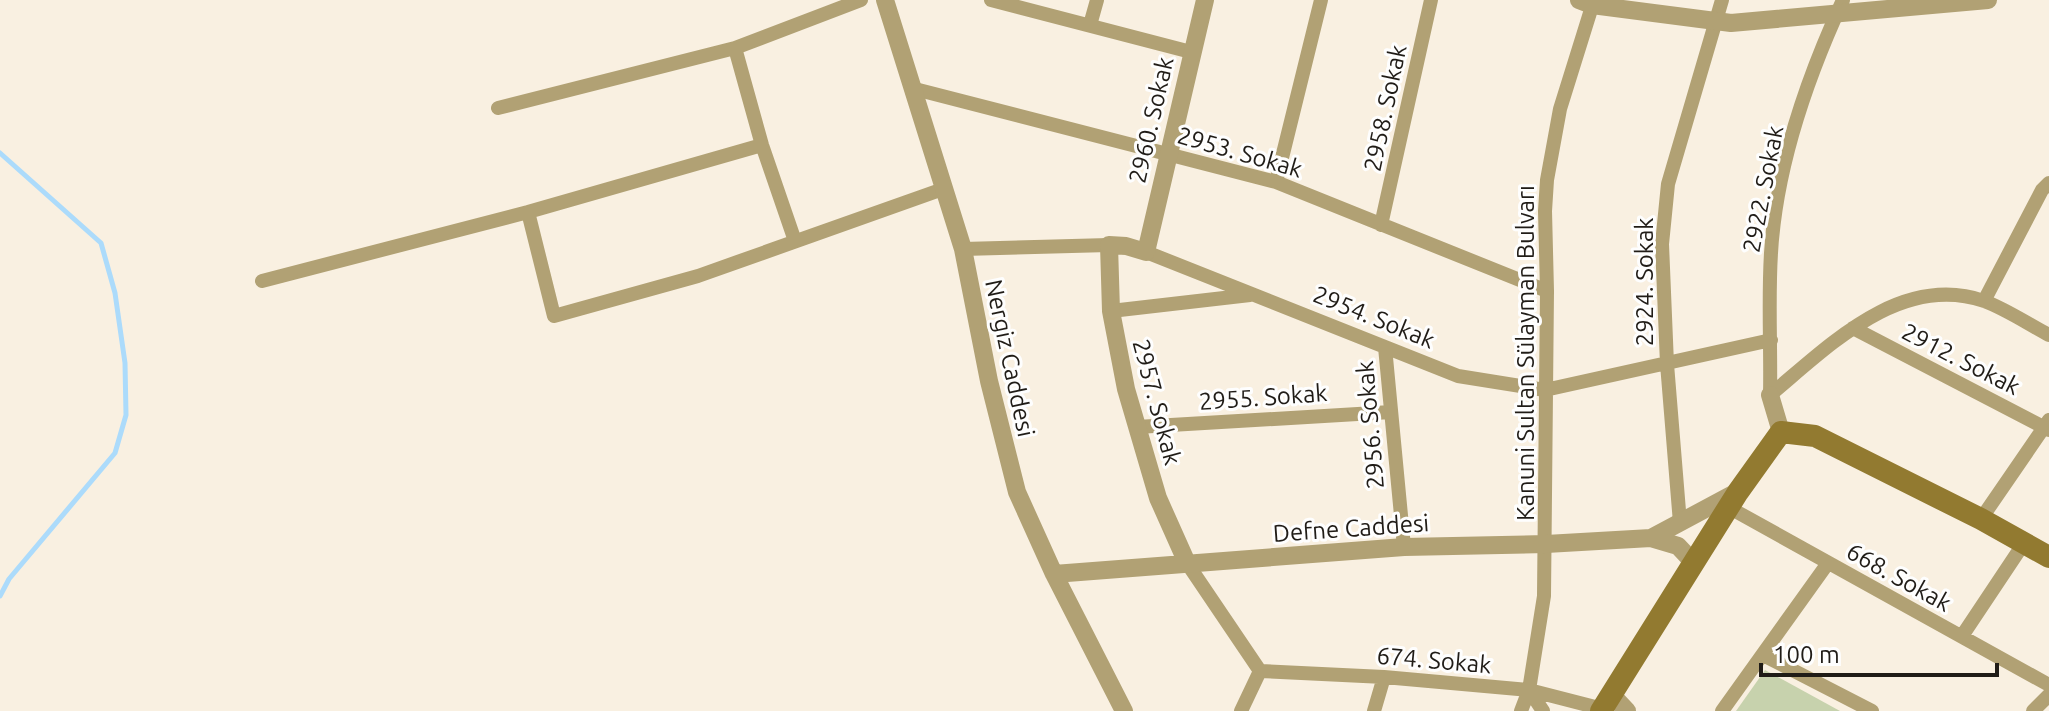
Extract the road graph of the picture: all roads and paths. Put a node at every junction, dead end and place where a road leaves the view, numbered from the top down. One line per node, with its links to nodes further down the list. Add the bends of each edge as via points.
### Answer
1 (861, 0): 15 (street)
2 (885, 0): 17 (street, Nergiz Caddesi)
3 (992, 0): 14 (street)
4 (1097, 0): 14 (street)
5 (1205, 0): 16 (street, 2960. Sokak)
6 (1321, 0): 21 (street)
7 (1431, 0): 25 (street, 2958. Sokak)
8 (1722, 0): 13 (street, 2924. Sokak)
9 (1978, 0): 10 (street); 12 (street)
10 (1988, 0)
11 (1588, 2): 13 (street); 31 (street, Kanuni Sultan Sülayman Bulvarı, via 1552,144 1545,211)
12 (1840, 7): 13 (street, via 1749,23); 37 (street, 2922. Sokak, via 1787,159 1771,252)
13 (1714, 21): 39 (street, 2924. Sokak, via 1668,184 1661,262)
14 (1090, 25): 16 (street)
15 (735, 48): 18 (street); 19 (street)
16 (1191, 52): 20 (street, 2960. Sokak)
17 (911, 88): 20 (street, 2953. Sokak); 23 (street, Nergiz Caddesi)
18 (498, 108)
19 (762, 145): 24 (street); 26 (street)
20 (1169, 154): 21 (street, 2953. Sokak); 29 (street, 2960. Sokak)
21 (1276, 182): 25 (street, 2953. Sokak)
22 (2049, 183): 33 (street)
23 (943, 189): 26 (street); 28 (street, Nergiz Caddesi)
24 (528, 212): 26 (street, via 554,316 698,276); 30 (street)
25 (1381, 225): 31 (street, 2953. Sokak)
26 (795, 241)
27 (1109, 245): 28 (street, 2954. Sokak); 29 (street, 2954. Sokak); 34 (street, 2957. Sokak)
28 (963, 249): 57 (street, Nergiz Caddesi, via 1008,463 1024,513)
29 (1146, 252): 32 (street, 2954. Sokak)
30 (262, 281)
31 (1547, 291): 40 (street, Kanuni Sultan Sülayman Bulvarı)
32 (1253, 295): 34 (street); 38 (street, 2954. Sokak)
33 (1984, 301): 35 (street, via 1931,297 1886,308); 36 (street)
34 (1111, 311): 44 (street, 2957. Sokak)
35 (1853, 328): 41 (street); 43 (street, 2912. Sokak)
36 (2049, 335)
37 (1771, 340): 39 (street, 2954. Sokak); 41 (street, 2922. Sokak)
38 (1385, 347): 40 (street, 2954. Sokak, via 1458,376); 42 (street, 2956. Sokak)
39 (1667, 364): 40 (street, 2954. Sokak); 48 (street, 2924. Sokak)
40 (1545, 390): 51 (street, Kanuni Sultan Sülayman Bulvarı)
41 (1770, 395): 45 (street)
42 (1391, 412): 44 (street, 2955. Sokak); 52 (street, 2956. Sokak)
43 (2048, 426): 47 (street)
44 (1137, 427): 54 (street, 2957. Sokak, via 1158,498)
45 (1781, 432): 46 (main road); 47 (main road, via 1815,436)
46 (1733, 500): 48 (street); 55 (main road); 56 (street, 668. Sokak)
47 (1981, 519): 50 (main road)
48 (1680, 523): 49 (street)
49 (1651, 538): 51 (street, Defne Caddesi); 55 (street, via 1678,546)
50 (2024, 543): 53 (main road); 58 (street)
51 (1546, 544): 52 (street, Defne Caddesi); 63 (street, Kanuni Sultan Sülayman Bulvarı, via 1544,596)
52 (1404, 547): 54 (street, Defne Caddesi)
53 (2049, 557)
54 (1187, 563): 57 (street, Defne Caddesi); 60 (street)
55 (1694, 563): 65 (main road)
56 (1828, 563): 58 (street, 668. Sokak); 59 (street)
57 (1054, 574): 66 (street, Nergiz Caddesi)
58 (1962, 636): 62 (street, 668. Sokak)
59 (1763, 655): 71 (street); 72 (street)
60 (1260, 671): 61 (street, 674. Sokak); 67 (street)
61 (1384, 677): 63 (street, 674. Sokak); 68 (street)
62 (2049, 685)
63 (1529, 690): 65 (street, 674. Sokak); 69 (street, Kanuni Sultan Sülayman Bulvarı); 70 (street)
64 (2049, 695): 73 (street)
65 (1611, 706)
66 (1124, 711)
67 (1241, 711)
68 (1374, 711)
69 (1521, 711)
70 (1543, 711)
71 (1723, 711)
72 (1872, 711)
73 (2033, 711)

